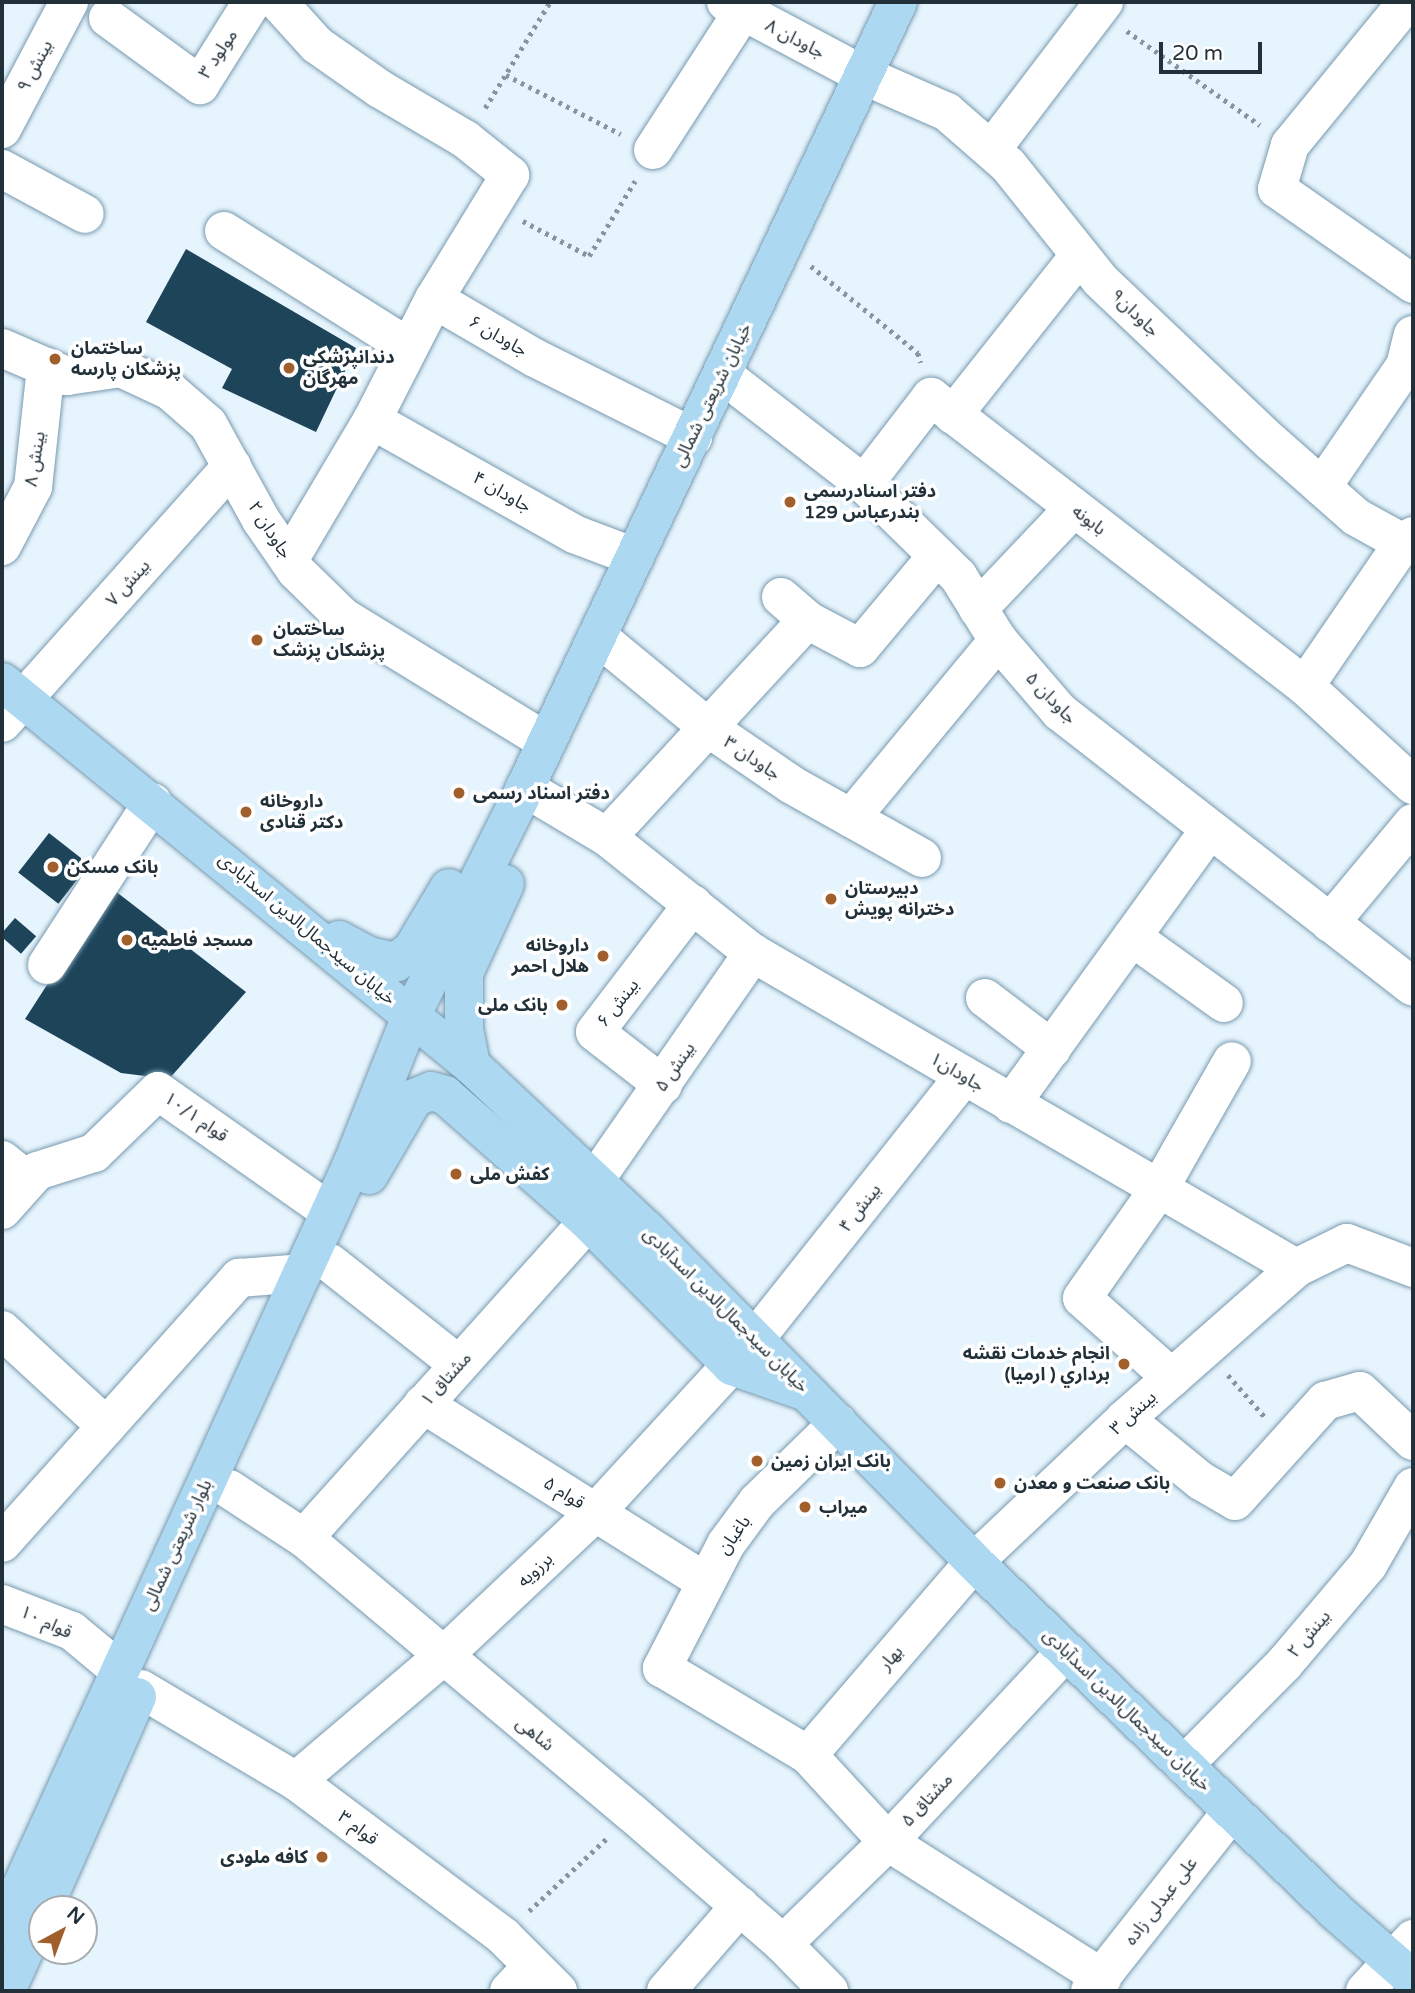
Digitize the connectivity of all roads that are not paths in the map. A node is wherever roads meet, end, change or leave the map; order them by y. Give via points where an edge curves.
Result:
1 (69, 2) edge
2 (252, 2) edge
3 (278, 2) edge
4 (898, 2) edge
5 (1409, 5) edge
6 (735, 6) edge
7 (1101, 7) edge
8 (108, 18) dead end
9 (865, 76) junction
10 (2, 129) edge
11 (992, 149) junction
12 (653, 150) road end
13 (2, 169) edge
14 (85, 214) dead end
15 (224, 231) dead end
16 (1080, 255) junction
17 (1413, 284) edge
18 (434, 299) junction
19 (408, 347) junction
20 (2, 348) edge
21 (1411, 357) edge
22 (46, 367) junction
23 (722, 374) junction
24 (942, 406) junction
25 (372, 420) junction
26 (693, 437) junction
27 (232, 466) junction
28 (864, 484) junction
29 (1322, 487) junction
30 (1073, 508) junction
31 (1408, 539) edge
32 (2, 546) edge
33 (937, 556) junction
34 (635, 557) junction
35 (289, 560) junction
36 (978, 609) junction
37 (597, 636) junction
38 (998, 640) junction
39 (1305, 686) junction
40 (9, 701) edge
41 (710, 729) junction
42 (547, 741) junction
43 (1413, 785) edge
44 (525, 788) junction
45 (153, 802) junction
46 (851, 818) junction
47 (1413, 823) edge
48 (1209, 831) junction
49 (607, 836) junction
50 (922, 858) dead end
51 (693, 904) junction
52 (295, 918) junction
53 (1330, 923) junction
54 (1132, 937) junction
55 (753, 953) junction
56 (47, 965) dead end
57 (1413, 987) edge
58 (985, 998) dead end
59 (1224, 1003) dead end
60 (411, 1016) junction
61 (1052, 1049) junction
62 (1232, 1061) dead end
63 (471, 1065) junction
64 (964, 1076) junction
65 (663, 1085) junction
66 (1012, 1104) junction
67 (362, 1166) junction
68 (15, 1170) edge
69 (595, 1180) junction
70 (1159, 1189) junction
71 (2, 1210) edge
72 (330, 1212) junction
73 (588, 1222) junction
74 (316, 1268) junction
75 (1296, 1268) junction
76 (1413, 1268) edge
77 (2, 1330) edge
78 (744, 1353) junction
79 (459, 1365) junction
80 (1172, 1378) junction
81 (423, 1404) junction
82 (1125, 1419) junction
83 (838, 1423) junction
84 (106, 1426) junction
85 (1413, 1441) edge
86 (229, 1489) junction
87 (1413, 1489) edge
88 (595, 1513) junction
89 (304, 1538) junction
90 (2, 1543) edge
91 (974, 1562) junction
92 (705, 1581) junction
93 (2, 1604) edge
94 (1066, 1650) junction
95 (441, 1658) junction
96 (130, 1680) junction
97 (808, 1755) junction
98 (1184, 1765) junction
99 (296, 1781) junction
100 (1232, 1811) junction
101 (888, 1842) junction
102 (740, 1906) junction
103 (20, 1909) edge
104 (783, 1944) junction
105 (1407, 1960) edge
106 (533, 1983) edge
107 (1096, 1984) edge
108 (6, 1991) edge
109 (666, 1991) edge
110 (829, 1991) edge
111 (1365, 1991) edge

1 - 10 street, بینش ۹
2 - 8 street, مولود ۳ via 200,85
3 - 18 street via 317,44 380,89 465,138 501,190
4 - 9 main road, خیابان شریعتی شمالی
5 - 17 street via 1290,145 1277,189
6 - 9 street, جاودان ۸
6 - 12 street
7 - 11 street
9 - 11 street, جاودان۹ via 947,112
9 - 23 main road, خیابان شریعتی شمالی
11 - 16 street, جاودان۹
13 - 14 street
15 - 19 street
16 - 24 street
16 - 29 street, جاودان۹ via 1100,280
18 - 19 street
18 - 26 street, جاودان ۶ via 535,358
19 - 25 street
20 - 22 street, جاودان ۲
21 - 29 street
22 - 27 street, جاودان ۲ via 67,376 121,368 170,391 208,425
22 - 32 street, بینش ۸ via 33,487
23 - 26 main road, خیابان شریعتی شمالی
23 - 28 street, جاودان ۵
24 - 28 street
24 - 30 street, بابونه
25 - 34 street, جاودان ۴ via 574,534
25 - 35 street
26 - 34 main road, خیابان شریعتی شمالی
27 - 35 street, جاودان ۲
27 - 40 street, بینش ۷
28 - 33 street, جاودان ۵
29 - 31 street, جاودان۹ via 1356,517
30 - 36 street
30 - 39 street, بابونه
31 - 39 street
33 - 36 street, جاودان ۵ via 958,576
33 - 41 street via 860,648 794,609
34 - 37 main road, خیابان شریعتی شمالی
35 - 42 street, جاودان ۲ via 343,618
36 - 38 street, جاودان ۵
37 - 41 street, جاودان ۳
37 - 42 main road, خیابان شریعتی شمالی
38 - 46 street
38 - 48 street, جاودان ۵ via 1060,712
39 - 43 street, بابونه
40 - 45 main road, خیابان سیدجمال‌الدین اسدآبادی
41 - 46 street, جاودان ۳ via 792,785
41 - 49 street
42 - 44 main road, خیابان شریعتی شمالی
44 - 49 street, جاودان۱
44 - 52 main road via 480,829 412,950 396,962 369,956
44 - 60 main road, خیابان شریعتی شمالی
44 - 63 main road via 520,851 464,974 464,1029
45 - 52 main road, خیابان سیدجمال‌الدین اسدآبادی
45 - 56 street
46 - 50 street, جاودان ۳
47 - 53 street
48 - 53 street, جاودان ۵
48 - 54 street
49 - 51 street, جاودان۱
51 - 55 street, جاودان۱
51 - 65 street, بینش ۶ via 595,1032
52 - 60 main road, خیابان سیدجمال‌الدین اسدآبادی
53 - 57 street, جاودان ۵
54 - 59 street
54 - 61 street
55 - 64 street, جاودان۱
55 - 65 street, بینش ۵
58 - 61 street
60 - 63 main road, خیابان سیدجمال‌الدین اسدآبادی
60 - 67 main road, خیابان شریعتی شمالی
61 - 66 street
62 - 70 street
63 - 69 main road, خیابان سیدجمال‌الدین اسدآبادی
64 - 66 street, جاودان۱
64 - 78 street, بینش ۴
65 - 69 street, بینش ۵
66 - 70 street, جاودان۱
67 - 72 main road, بلوار شریعتی شمالی
67 - 73 main road via 409,1104 431,1091 444,1095 485,1127
67 - 74 main road, بلوار شریعتی شمالی
68 - 71 street, قوام ۱۰/۱
68 - 72 street, قوام ۱۰/۱ via 37,1171 94,1153 158,1091
69 - 78 main road, خیابان سیدجمال‌الدین اسدآبادی
70 - 75 street, جاودان۱
70 - 80 street via 1082,1298
72 - 74 main road, بلوار شریعتی شمالی
73 - 78 main road
73 - 79 street, مشتاق ۱
74 - 79 street
74 - 84 street via 239,1278
74 - 86 main road, بلوار شریعتی شمالی
74 - 96 main road, بلوار شریعتی شمالی
75 - 76 street via 1347,1243
75 - 80 street, بینش ۳
77 - 84 street
78 - 83 main road, خیابان سیدجمال‌الدین اسدآبادی via 809,1394
78 - 88 street, برزویه
79 - 81 street, مشتاق ۱
80 - 82 street, بینش ۳
81 - 88 street, قوام ۵
81 - 89 street, مشتاق ۱
82 - 85 street via 1201,1481 1235,1501 1325,1401 1360,1391
82 - 91 street, بینش ۳
83 - 91 main road, خیابان سیدجمال‌الدین اسدآبادی
83 - 92 street, باغبان via 757,1502
84 - 90 street
86 - 89 street, شاهی
86 - 96 main road, بلوار شریعتی شمالی
87 - 98 street, بینش ۲ via 1368,1564 1284,1664
88 - 92 street, قوام ۵
88 - 95 street, برزویه
89 - 95 street, شاهی
91 - 94 main road, خیابان سیدجمال‌الدین اسدآبادی
91 - 97 street, بهار
92 - 97 street, باغبان via 662,1668
93 - 96 street, قوام ۱۰ via 72,1631
94 - 98 main road, خیابان سیدجمال‌الدین اسدآبادی
94 - 101 street, مشتاق ۵
95 - 99 street, برزویه
95 - 102 street, شاهی
96 - 99 street, قوام ۳
96 - 103 main road, بلوار شریعتی شمالی
97 - 101 street
98 - 100 main road, خیابان سیدجمال‌الدین اسدآبادی
99 - 106 street, قوام ۳ via 503,1936
100 - 105 main road, خیابان سیدجمال‌الدین اسدآبادی
100 - 107 street, علی عبدلی زاده
101 - 104 street, مشتاق ۵
101 - 107 street
102 - 104 street, شاهی
102 - 109 street
103 - 108 main road, بلوار شریعتی شمالی
104 - 110 street, شاهی
105 - 111 street

